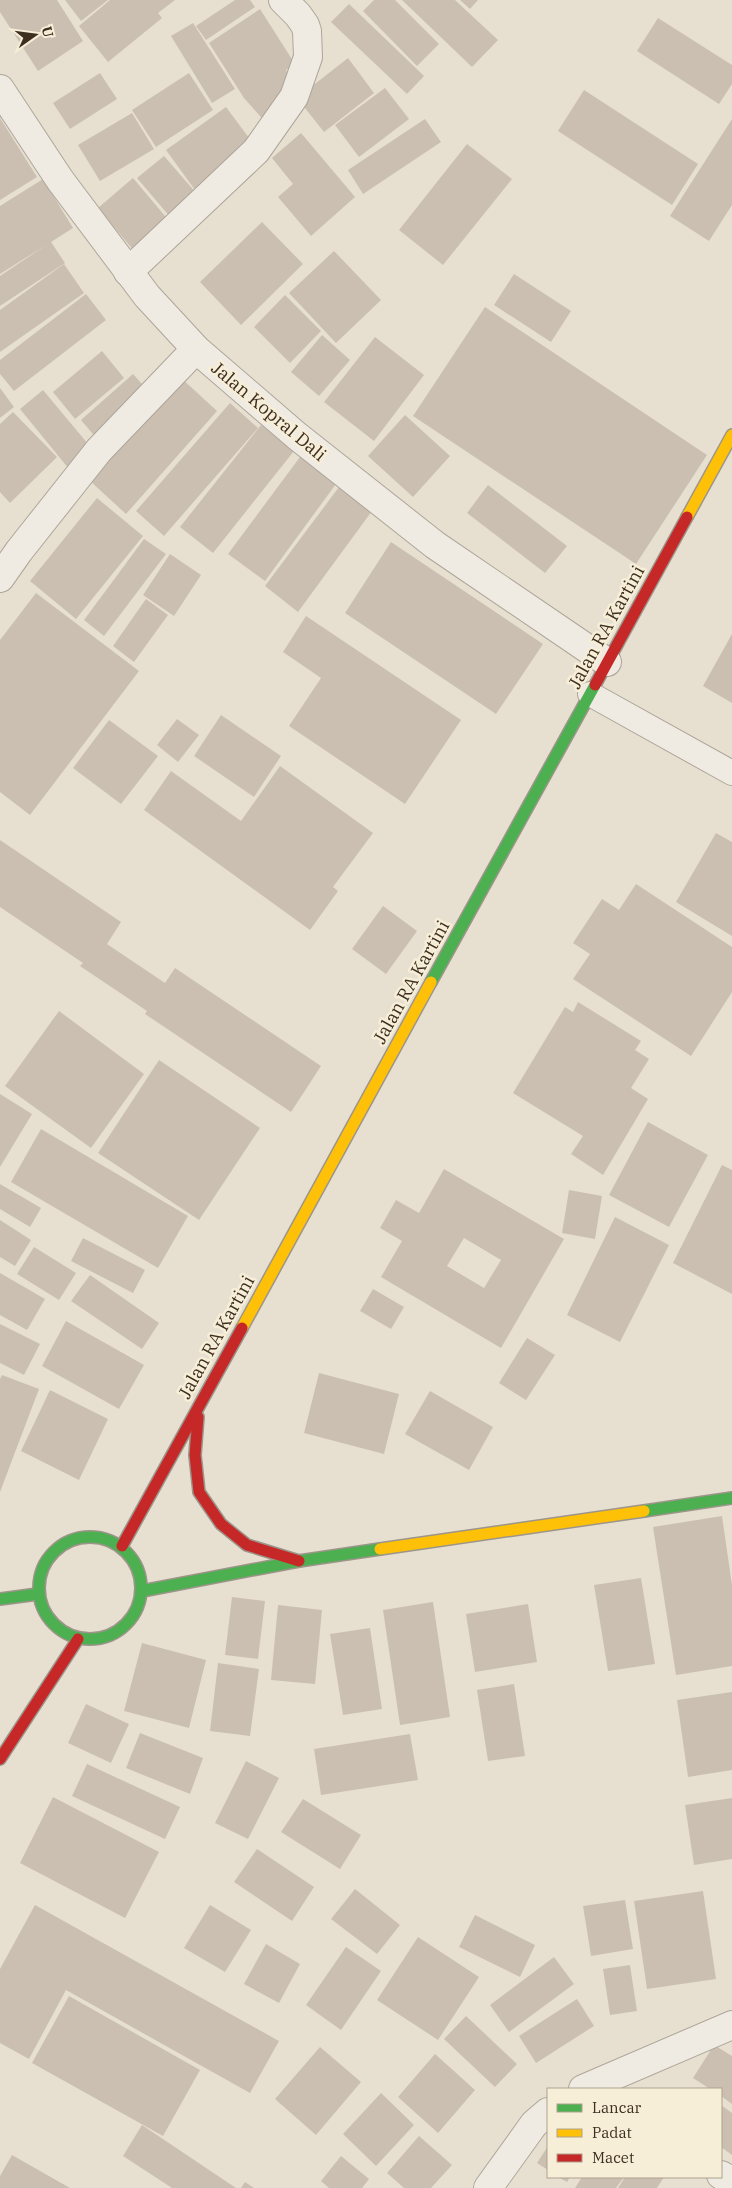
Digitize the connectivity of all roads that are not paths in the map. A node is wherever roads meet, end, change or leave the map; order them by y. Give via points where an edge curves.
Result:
1 (283, 0) edge
2 (0, 89) edge
3 (128, 272) junction
4 (196, 349) junction
5 (732, 436) edge
6 (0, 578) edge
7 (607, 662) junction
8 (590, 694) junction
9 (732, 773) edge
10 (199, 1405) junction
11 (732, 1498) edge
12 (122, 1546) junction
13 (299, 1561) junction
14 (142, 1591) junction
15 (38, 1594) junction
16 (0, 1599) edge
17 (78, 1639) junction
18 (0, 1759) edge
19 (732, 2025) edge
20 (585, 2088) edge
21 (547, 2113) edge
22 (488, 2188) edge

1 - 3 street via 298,15 307,31 308,57 294,97 256,152
2 - 3 street, Jalan Kopral Dali via 60,180
3 - 4 street, Jalan Kopral Dali
4 - 6 street via 100,450
4 - 7 street, Jalan Kopral Dali via 297,436 436,545
5 - 7 main road, Jalan RA Kartini
7 - 8 main road, Jalan RA Kartini
8 - 9 lane
8 - 10 main road, Jalan RA Kartini
10 - 12 main road, Jalan RA Kartini
10 - 13 main road via 195,1455 199,1492 221,1524 247,1545
11 - 13 main road
12 - 14 main road via 133,1558 140,1574
12 - 15 main road via 102,1537 81,1537 61,1545 47,1560
13 - 14 main road
14 - 17 main road via 136,1613 121,1630 101,1640
15 - 16 main road
15 - 17 main road via 47,1617 61,1631
17 - 18 main road
19 - 20 street
21 - 22 street via 534,2124

